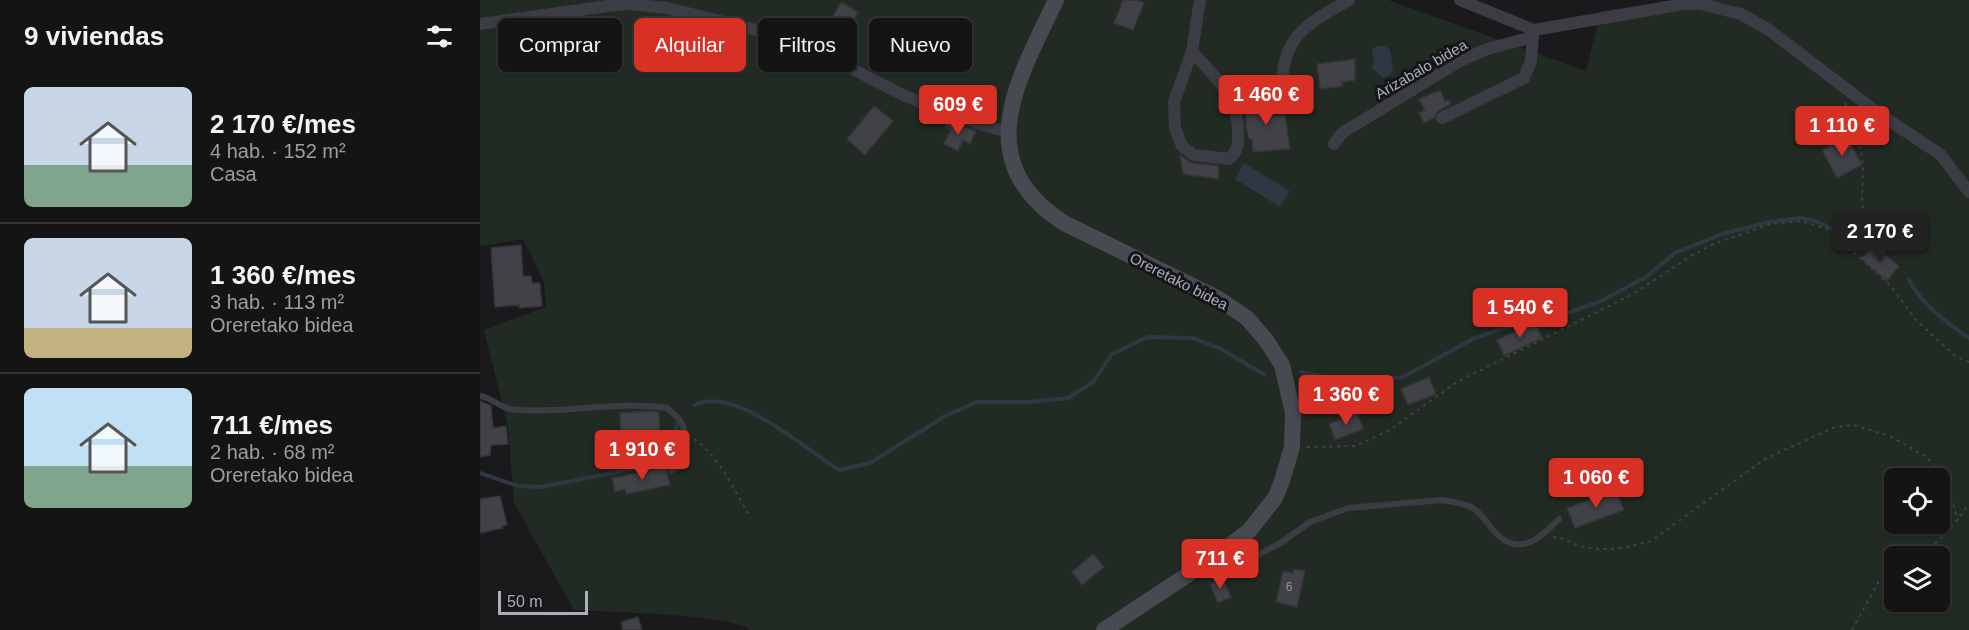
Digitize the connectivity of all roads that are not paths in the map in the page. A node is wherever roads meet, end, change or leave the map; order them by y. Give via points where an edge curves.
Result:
1 (1056, 0) edge
2 (1200, 0) edge
3 (1349, 0) edge
4 (1460, 0) edge
5 (1700, 2) edge
6 (1473, 3) edge
7 (480, 24) edge
8 (1534, 33) junction
9 (1192, 51) junction
10 (1294, 98) dead end
11 (1442, 118) dead end
12 (1008, 132) junction
13 (1334, 144) dead end
14 (1969, 192) edge
15 (480, 396) edge
16 (671, 471) dead end
17 (1559, 519) dead end
18 (1216, 556) junction
19 (1104, 630) edge

1 - 12 main road, Oreretako bidea via 1012,99
2 - 9 street
3 - 10 street via 1300,31 1293,41 1286,56 1282,84
4 - 6 street
5 - 8 street, Arizabalo bidea via 1666,5
5 - 14 street, Arizabalo bidea via 1742,14 1769,30 1878,114 1941,155
6 - 8 street
7 - 12 street via 630,4 668,8 804,44 905,96
8 - 11 street via 1531,61 1524,78
8 - 13 street, Arizabalo bidea via 1460,61 1342,133
9 - 9 street via 1174,102 1177,138 1194,154 1229,159 1238,144 1239,124 1233,100
12 - 18 main road, Oreretako bidea via 1018,174 1047,212 1219,299 1247,318 1282,365 1293,413 1292,447 1275,498 1249,531
15 - 16 lane via 491,398 504,409 518,411 667,408 683,423 687,434 681,465
17 - 18 lane via 1529,544 1513,544 1499,537 1472,508 1443,500 1348,508 1310,522 1247,561 1230,566
18 - 19 main road, Oreretako bidea

